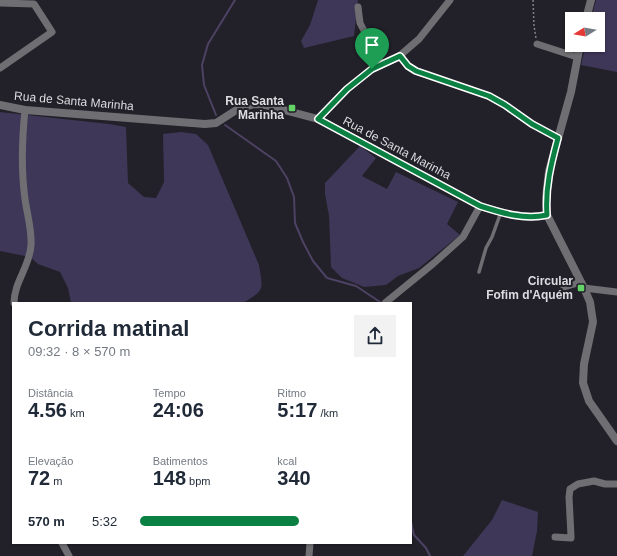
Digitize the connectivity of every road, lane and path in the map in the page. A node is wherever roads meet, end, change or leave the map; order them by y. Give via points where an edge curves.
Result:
1 (450, 0) edge
2 (533, 0) edge
3 (591, 0) edge
4 (0, 3) edge
5 (358, 7) dead end
6 (588, 12) edge
7 (537, 44) joint
8 (578, 52) edge
9 (400, 56) junction
10 (577, 57) junction
11 (382, 65) junction
12 (0, 68) edge
13 (0, 105) edge
14 (25, 110) junction
15 (318, 119) junction
16 (558, 138) junction
17 (480, 206) junction
18 (501, 212) junction
19 (547, 215) junction
20 (478, 272) dead end
21 (583, 285) junction
22 (564, 287) dead end
23 (617, 292) edge
24 (14, 302) edge
25 (386, 302) edge
26 (617, 441) edge
27 (617, 484) edge
28 (555, 537) dead end
29 (63, 544) edge
30 (310, 544) edge
31 (70, 556) edge
32 (309, 556) edge

1 - 9 street via 420,39
2 - 7 path
3 - 6 street
4 - 12 street via 34,4 52,32
5 - 11 street via 360,23
7 - 10 street
8 - 10 street
9 - 11 street
9 - 16 street via 416,71 497,100
10 - 16 street via 571,92
11 - 15 street via 372,69 347,89
13 - 14 street, Rua de Santa Marinha
14 - 15 street, Rua de Santa Marinha via 205,124 216,123 238,109 254,104
14 - 24 street via 23,164 31,243 30,255 14,293
15 - 17 street, Rua de Santa Marinha
16 - 19 street via 549,171
17 - 18 street, Rua de Santa Marinha
17 - 25 street via 463,237
18 - 19 street, Rua de Santa Marinha via 528,217
18 - 20 lane
19 - 21 street
21 - 22 street
21 - 23 street
21 - 26 street via 590,302 593,322 584,364 583,383 589,401
27 - 28 street via 594,481 578,484 570,489 571,536
29 - 31 street
30 - 32 street

